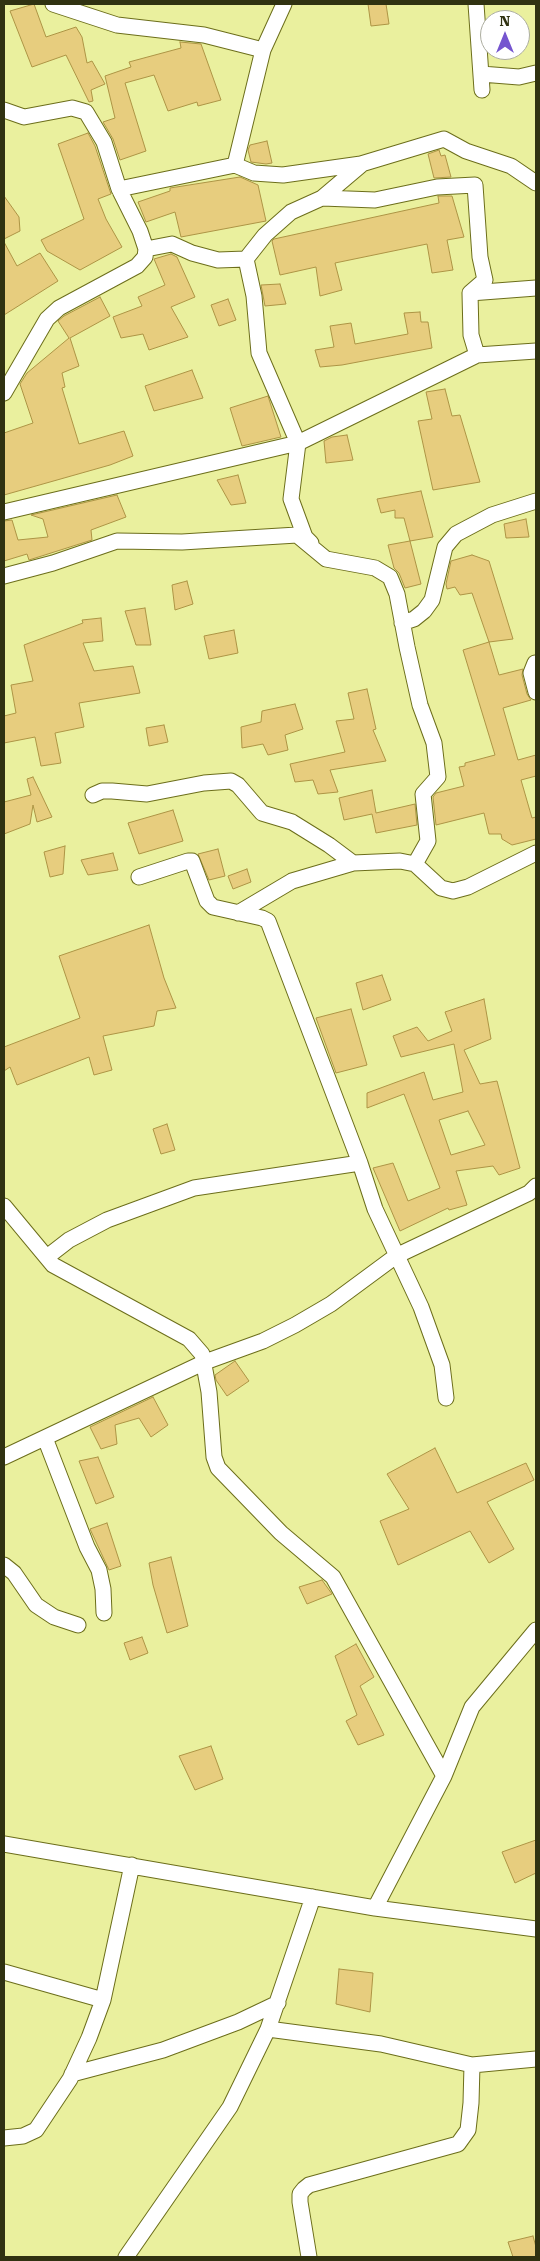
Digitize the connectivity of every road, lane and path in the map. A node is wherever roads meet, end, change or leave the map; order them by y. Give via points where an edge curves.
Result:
1 (53, 4) edge
2 (284, 4) edge
3 (476, 4) edge
4 (263, 50) junction
5 (536, 73) edge
6 (481, 74) junction
7 (482, 90) dead end
8 (4, 110) edge
9 (361, 164) junction
10 (235, 165) junction
11 (536, 182) edge
12 (119, 189) junction
13 (322, 198) junction
14 (146, 249) junction
15 (246, 259) junction
16 (536, 288) edge
17 (470, 293) junction
18 (536, 351) edge
19 (477, 355) junction
20 (4, 393) edge
21 (298, 443) junction
22 (536, 501) edge
23 (4, 512) edge
24 (326, 558) junction
25 (4, 576) edge
26 (402, 623) junction
27 (535, 663) dead end
28 (536, 692) edge
29 (93, 796) dead end
30 (536, 853) edge
31 (353, 863) junction
32 (415, 864) junction
33 (139, 878) dead end
34 (238, 913) junction
35 (360, 1163) junction
36 (534, 1195) edge
37 (4, 1206) edge
38 (396, 1256) junction
39 (47, 1257) junction
40 (205, 1362) junction
41 (446, 1398) dead end
42 (45, 1438) junction
43 (4, 1457) edge
44 (4, 1565) edge
45 (104, 1613) dead end
46 (78, 1625) dead end
47 (536, 1630) edge
48 (444, 1776) junction
49 (4, 1844) edge
50 (132, 1865) junction
51 (313, 1898) junction
52 (375, 1908) junction
53 (536, 1929) edge
54 (4, 1972) edge
55 (103, 2000) junction
56 (278, 2003) junction
57 (268, 2029) junction
58 (536, 2060) edge
59 (472, 2065) junction
60 (72, 2074) junction
61 (4, 2138) edge
62 (126, 2257) edge
63 (309, 2257) edge

1 - 4 street via 117,24 204,35
2 - 4 street
3 - 6 street
4 - 10 street
5 - 6 street via 519,77
6 - 7 street
8 - 12 street via 24,117 72,108 86,112 104,142
9 - 10 street via 283,176 254,174
9 - 11 street via 444,140 511,166
9 - 13 street
10 - 12 street
12 - 14 street
13 - 15 street via 291,212 265,235
13 - 17 street via 374,200 437,187 475,185 480,257 485,280
14 - 15 street via 172,244 218,260
14 - 20 street via 145,258 137,266 58,308 47,319
15 - 21 street via 254,296 259,352
16 - 17 street
17 - 19 street via 471,335
18 - 19 street
19 - 21 street
21 - 23 street
21 - 24 street via 291,499 305,537
22 - 26 street via 492,515 456,534 445,548 432,600 414,619
24 - 25 street via 297,535 182,542 117,541
24 - 26 street via 375,568 390,577 398,594
26 - 32 street via 420,705 434,743 438,777 423,794 428,841
27 - 28 street via 531,673
29 - 31 street via 112,791 146,794 231,781 262,813 292,822
30 - 32 street via 453,891 441,888
31 - 32 street via 400,861
31 - 34 street via 292,881
33 - 34 street via 192,861 213,907
34 - 35 street via 268,921
35 - 38 street via 374,1209
35 - 39 street via 194,1188 107,1220 69,1240
36 - 38 street
37 - 39 street
38 - 40 street via 296,1326
38 - 41 street via 422,1307 442,1365
39 - 40 street via 53,1265 189,1339
40 - 42 street
40 - 48 street via 214,1457 218,1468 281,1533 333,1577
42 - 43 street
42 - 45 street via 99,1570
44 - 46 street via 14,1573 36,1605 54,1618
47 - 48 street via 472,1707
48 - 52 street
49 - 50 street
50 - 51 street
50 - 55 street
51 - 52 street
51 - 56 street
52 - 53 street
54 - 55 street
55 - 60 street
56 - 57 street
56 - 60 street via 163,2050
57 - 59 street via 381,2044
57 - 62 street via 230,2107
58 - 59 street
59 - 63 street via 468,2130 458,2144 304,2189 300,2202
60 - 61 street via 36,2130 23,2136

